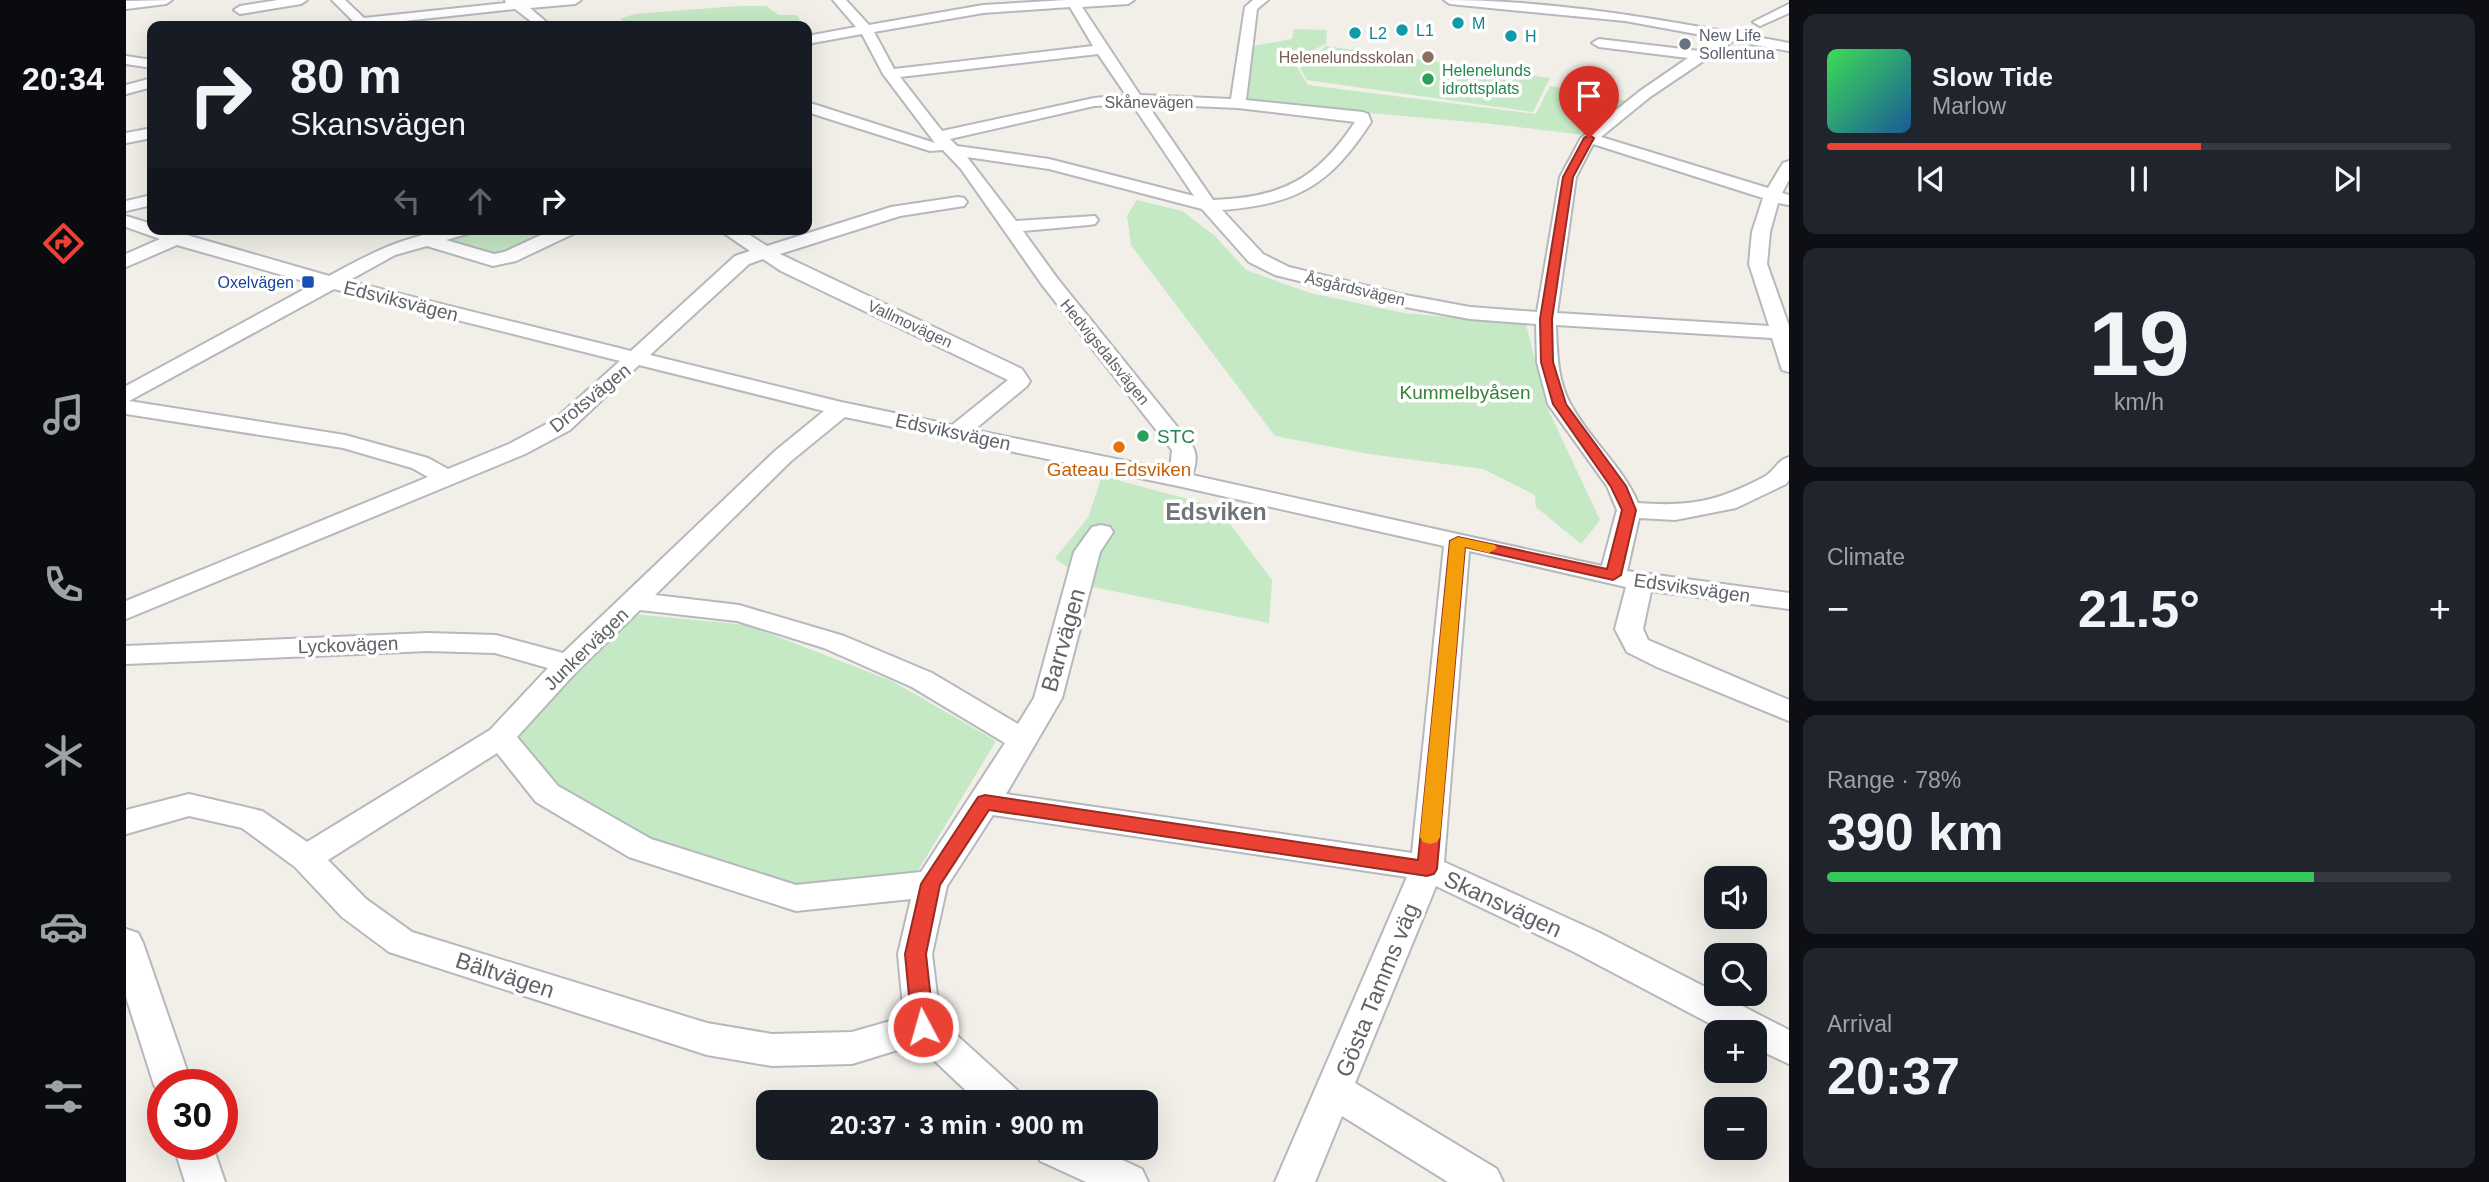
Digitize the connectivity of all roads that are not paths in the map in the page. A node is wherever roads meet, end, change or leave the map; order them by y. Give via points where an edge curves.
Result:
1 (166, 0) edge
2 (302, 0) edge
3 (338, 0) edge
4 (575, 0) edge
5 (839, 0) edge
6 (944, 0) edge
7 (1022, 0) edge
8 (1128, 0) edge
9 (1262, 0) edge
10 (1450, 0) edge
11 (1605, 0) edge
12 (512, 2) edge
13 (1075, 2) edge
14 (1579, 3) dead end
15 (126, 5) edge
16 (240, 5) edge
17 (1002, 8) junction
18 (1789, 8) edge
19 (958, 13) junction
20 (360, 21) edge
21 (383, 21) edge
22 (538, 21) edge
23 (1760, 22) dead end
24 (866, 30) junction
25 (1732, 35) junction
26 (812, 39) edge
27 (1599, 43) dead end
28 (1789, 47) edge
29 (1102, 49) junction
30 (1702, 56) junction
31 (126, 60) edge
32 (147, 63) edge
33 (890, 74) junction
34 (147, 84) edge
35 (126, 90) edge
36 (1137, 99) junction
37 (1238, 104) junction
38 (812, 109) edge
39 (1363, 117) joint
40 (887, 132) junction
41 (147, 134) edge
42 (126, 138) edge
43 (1589, 138) junction
44 (939, 141) junction
45 (1789, 166) edge
46 (1780, 198) edge
47 (147, 201) edge
48 (958, 202) dead end
49 (1208, 205) junction
50 (126, 206) edge
51 (1089, 220) dead end
52 (126, 221) edge
53 (1013, 228) junction
54 (147, 229) edge
55 (165, 235) edge
56 (444, 235) edge
57 (556, 235) edge
58 (736, 235) edge
59 (176, 239) junction
60 (427, 240) junction
61 (761, 252) junction
62 (126, 261) edge
63 (332, 283) junction
64 (1546, 319) junction
65 (1785, 332) edge
66 (636, 360) junction
67 (1789, 366) edge
68 (126, 395) edge
69 (126, 407) edge
70 (841, 409) junction
71 (956, 433) junction
72 (1789, 464) edge
73 (447, 478) junction
74 (1178, 479) junction
75 (1629, 510) junction
76 (1101, 531) dead end
77 (1458, 541) junction
78 (1613, 575) junction
79 (1640, 582) junction
80 (635, 601) junction
81 (1789, 601) edge
82 (126, 611) edge
83 (126, 655) edge
84 (568, 664) junction
85 (1789, 711) edge
86 (500, 737) junction
87 (1021, 739) junction
88 (985, 802) junction
89 (126, 822) edge
90 (306, 858) junction
91 (1427, 869) junction
92 (931, 884) junction
93 (126, 943) edge
94 (923, 1027) junction
95 (1789, 1048) edge
96 (168, 1069) edge
97 (991, 1090) edge
98 (1335, 1091) junction
99 (197, 1160) edge
100 (1080, 1160) edge
101 (205, 1182) edge
102 (1128, 1182) edge
103 (1295, 1182) edge
104 (1483, 1182) edge

1 - 15 street
2 - 16 street
3 - 20 street
4 - 12 street
5 - 24 street, Hedvigsdalsvägen
6 - 19 street
7 - 17 street
8 - 13 street
9 - 37 street via 1251,7
10 - 25 street via 1575,11
11 - 14 street
12 - 21 street
12 - 22 street
13 - 17 street
13 - 29 street, Åsgårdsvägen
17 - 19 street
18 - 23 street
19 - 24 street
24 - 26 street
24 - 33 street, Hedvigsdalsvägen
25 - 28 street
25 - 30 street
27 - 30 street
29 - 33 street
29 - 36 street, Åsgårdsvägen
30 - 43 street
31 - 32 street
33 - 44 street, Hedvigsdalsvägen
34 - 35 street
36 - 37 street, Skånevägen
36 - 44 street, Skånevägen via 1094,102
36 - 49 street, Åsgårdsvägen
37 - 39 street, Skånevägen
38 - 40 street
39 - 49 street via 1330,166 1311,180 1265,198
40 - 44 street
40 - 44 street, Skånevägen
41 - 42 street
43 - 46 street
43 - 64 street via 1568,177
44 - 49 street
44 - 53 street, Hedvigsdalsvägen via 967,166
45 - 46 street
46 - 65 street via 1761,232 1758,264
47 - 50 street
48 - 61 street, Drotsvägen via 897,211
49 - 64 street, Åsgårdsvägen via 1256,258 1282,271 1470,313
51 - 53 street
52 - 54 street, Edsviksvägen
53 - 74 street, Hedvigsdalsvägen via 1183,449 1184,466
55 - 59 street, Edsviksvägen
56 - 60 street
57 - 60 street via 494,260
58 - 61 street, Vallmovägen
59 - 62 street
59 - 63 street, Edsviksvägen
60 - 63 street via 389,251
61 - 66 street, Drotsvägen via 743,260
61 - 71 street, Vallmovägen via 1015,373 1019,381
63 - 66 street, Edsviksvägen
63 - 68 street
64 - 65 street, Åsgårdsvägen
64 - 75 street via 1547,362 1559,404 1619,486
65 - 67 street
66 - 70 street, Edsviksvägen
66 - 73 street, Drotsvägen via 562,425
69 - 73 street via 345,442 420,463
70 - 71 street, Edsviksvägen
70 - 80 street, Junkervägen via 783,456
71 - 74 street, Edsviksvägen
72 - 75 street via 1778,479 1736,501 1675,513
73 - 82 street, Drotsvägen
74 - 77 street, Edsviksvägen
75 - 78 street
76 - 87 street, Barrvägen via 1087,552 1048,698
77 - 78 street, Edsviksvägen
77 - 91 street, Gösta Tamms väg
78 - 79 street, Edsviksvägen
79 - 81 street, Edsviksvägen
79 - 85 street via 1629,629 1637,646
80 - 84 street, Junkervägen
80 - 87 street via 739,613 834,642 922,680
83 - 84 street, Lyckovägen via 428,642 496,644
84 - 86 street, Junkervägen
86 - 90 street, Junkervägen
86 - 92 street via 547,794 640,848 796,898
87 - 88 street, Barrvägen
88 - 91 street, Skansvägen
88 - 92 street, Barrvägen
89 - 90 street, Bältvägen via 189,805 251,819
90 - 94 street, Bältvägen via 354,908 401,942 707,1039 772,1050 852,1048
91 - 95 street, Skansvägen via 1586,942
91 - 98 street, Gösta Tamms väg
92 - 94 street, Barrvägen via 915,954
93 - 96 street
94 - 97 street
98 - 103 street, Gösta Tamms väg
98 - 104 street
99 - 101 street
100 - 102 street

